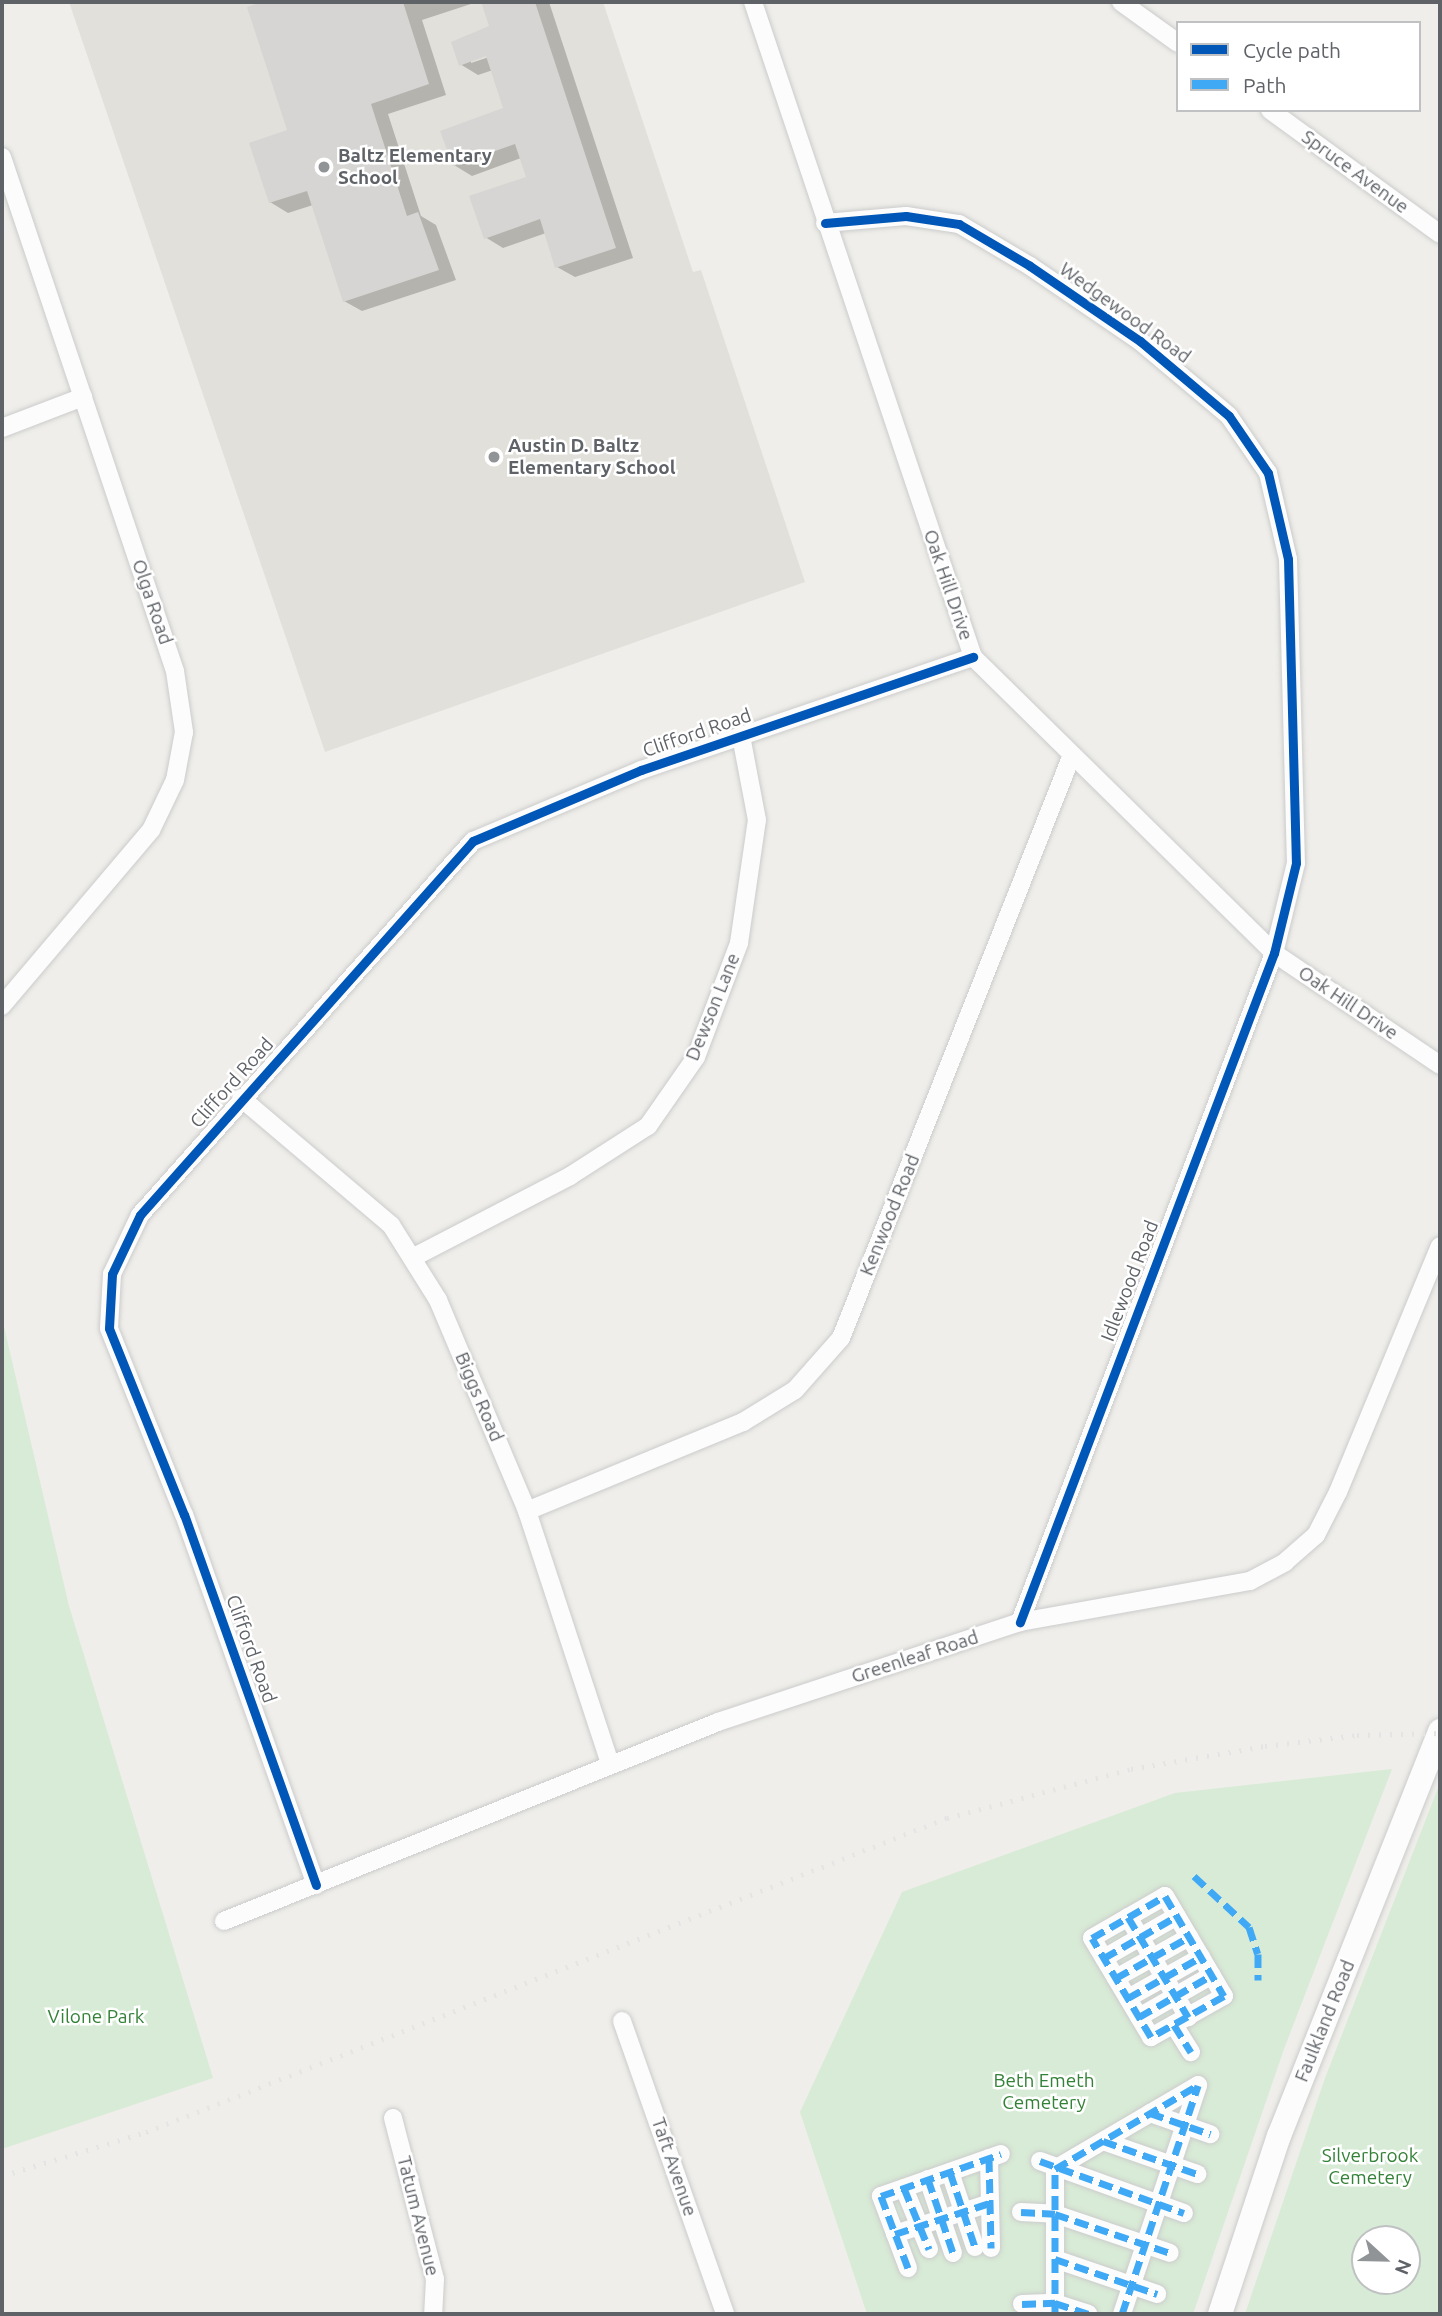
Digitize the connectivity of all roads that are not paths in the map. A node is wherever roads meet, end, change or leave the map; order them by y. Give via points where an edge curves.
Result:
1 (753, 2) edge
2 (1121, 2) edge
3 (1176, 42) edge
4 (1273, 112) edge
5 (2, 157) edge
6 (825, 223) junction
7 (1440, 234) edge
8 (83, 397) junction
9 (2, 428) edge
10 (973, 657) junction
11 (741, 736) junction
12 (1072, 755) junction
13 (1274, 953) junction
14 (2, 1006) edge
15 (1440, 1065) edge
16 (241, 1098) junction
17 (1440, 1246) edge
18 (414, 1257) junction
19 (527, 1511) junction
20 (1020, 1622) junction
21 (1440, 1731) edge
22 (610, 1764) junction
23 (316, 1885) junction
24 (1177, 1916) junction
25 (1128, 1917) junction
26 (224, 1921) dead end
27 (1140, 1937) junction
28 (1189, 1937) junction
29 (1201, 1957) junction
30 (1104, 1958) junction
31 (1152, 1958) junction
32 (1212, 1975) junction
33 (1116, 1978) junction
34 (1164, 1978) junction
35 (1176, 1996) junction
36 (1128, 1998) junction
37 (1139, 2017) junction
38 (622, 2021) dead end
39 (1181, 2021) junction
40 (1191, 2052) dead end
41 (1150, 2113) junction
42 (393, 2118) dead end
43 (1185, 2125) junction
44 (1210, 2134) dead end
45 (1103, 2141) junction
46 (1047, 2165) junction
47 (1171, 2165) junction
48 (950, 2172) junction
49 (1197, 2174) dead end
50 (928, 2179) junction
51 (904, 2188) junction
52 (990, 2203) junction
53 (1158, 2204) junction
54 (964, 2212) junction
55 (1021, 2212) dead end
56 (1184, 2213) dead end
57 (1055, 2214) junction
58 (941, 2219) junction
59 (920, 2227) junction
60 (895, 2234) junction
61 (1144, 2245) junction
62 (929, 2249) dead end
63 (953, 2253) dead end
64 (1170, 2253) dead end
65 (1055, 2259) junction
66 (908, 2269) dead end
67 (1131, 2284) junction
68 (1157, 2294) dead end
69 (1022, 2304) dead end
70 (1055, 2309) edge
71 (433, 2314) edge
72 (725, 2314) edge
73 (1088, 2314) edge
74 (1122, 2314) edge
75 (1220, 2314) edge

1 - 6 street, Oak Hill Drive
2 - 3 street
4 - 7 street, Spruce Avenue
5 - 8 street, Olga Road
6 - 10 street, Oak Hill Drive
6 - 13 street, Wedgewood Road via 906,216 959,224 1140,341 1229,416 1268,473 1288,559 1296,863
8 - 9 street
8 - 14 street, Olga Road via 175,671 184,732 175,780 151,830
10 - 11 street, Clifford Road
10 - 12 street, Oak Hill Drive
11 - 16 street, Clifford Road via 641,770 473,841
11 - 18 street, Dewson Lane via 757,820 739,943 696,1058 648,1126 570,1176
12 - 13 street, Oak Hill Drive
12 - 19 street, Kenwood Road via 841,1338 795,1390 743,1422
13 - 15 street, Oak Hill Drive
13 - 20 street, Idlewood Road
16 - 18 street, Biggs Road via 391,1225
16 - 23 street, Clifford Road via 140,1214 112,1274 109,1328 184,1515
17 - 20 street, Greenleaf Road via 1316,1535 1285,1562 1250,1581
18 - 19 street, Biggs Road via 438,1300
19 - 22 street, Biggs Road
20 - 22 street, Greenleaf Road via 718,1722
21 - 75 main road, Faulkland Road via 1279,2136
22 - 23 street, Greenleaf Road
23 - 26 street, Greenleaf Road
24 - 25 street via 1165,1896
24 - 27 street
24 - 28 street
25 - 27 street
25 - 30 street via 1092,1938
27 - 30 street
27 - 31 street
28 - 29 street
28 - 31 street
29 - 32 street
29 - 34 street
30 - 33 street
31 - 33 street
31 - 34 street
32 - 35 street
32 - 39 street via 1224,1996
33 - 36 street
34 - 35 street
34 - 36 street
35 - 37 street
35 - 39 street
36 - 37 street
37 - 39 street via 1151,2038
38 - 72 street, Taft Avenue
39 - 40 street
41 - 43 street
41 - 43 street via 1198,2085
41 - 45 street
42 - 71 street, Tatum Avenue via 435,2279
43 - 44 street
43 - 47 street
45 - 46 street
45 - 47 street
46 - 53 street
46 - 57 street
47 - 49 street
47 - 53 street
48 - 50 street
48 - 52 street via 995,2156
48 - 54 street
50 - 51 street
50 - 58 street
51 - 59 street
51 - 60 street via 881,2196
52 - 54 street
52 - 54 street via 983,2247
53 - 56 street
53 - 61 street
54 - 58 street
55 - 57 street
57 - 61 street
57 - 65 street
58 - 59 street
58 - 63 street
59 - 60 street
59 - 62 street
60 - 66 street
61 - 64 street
61 - 67 street
65 - 67 street
65 - 70 street
67 - 68 street
67 - 74 street
69 - 70 street
70 - 73 street

